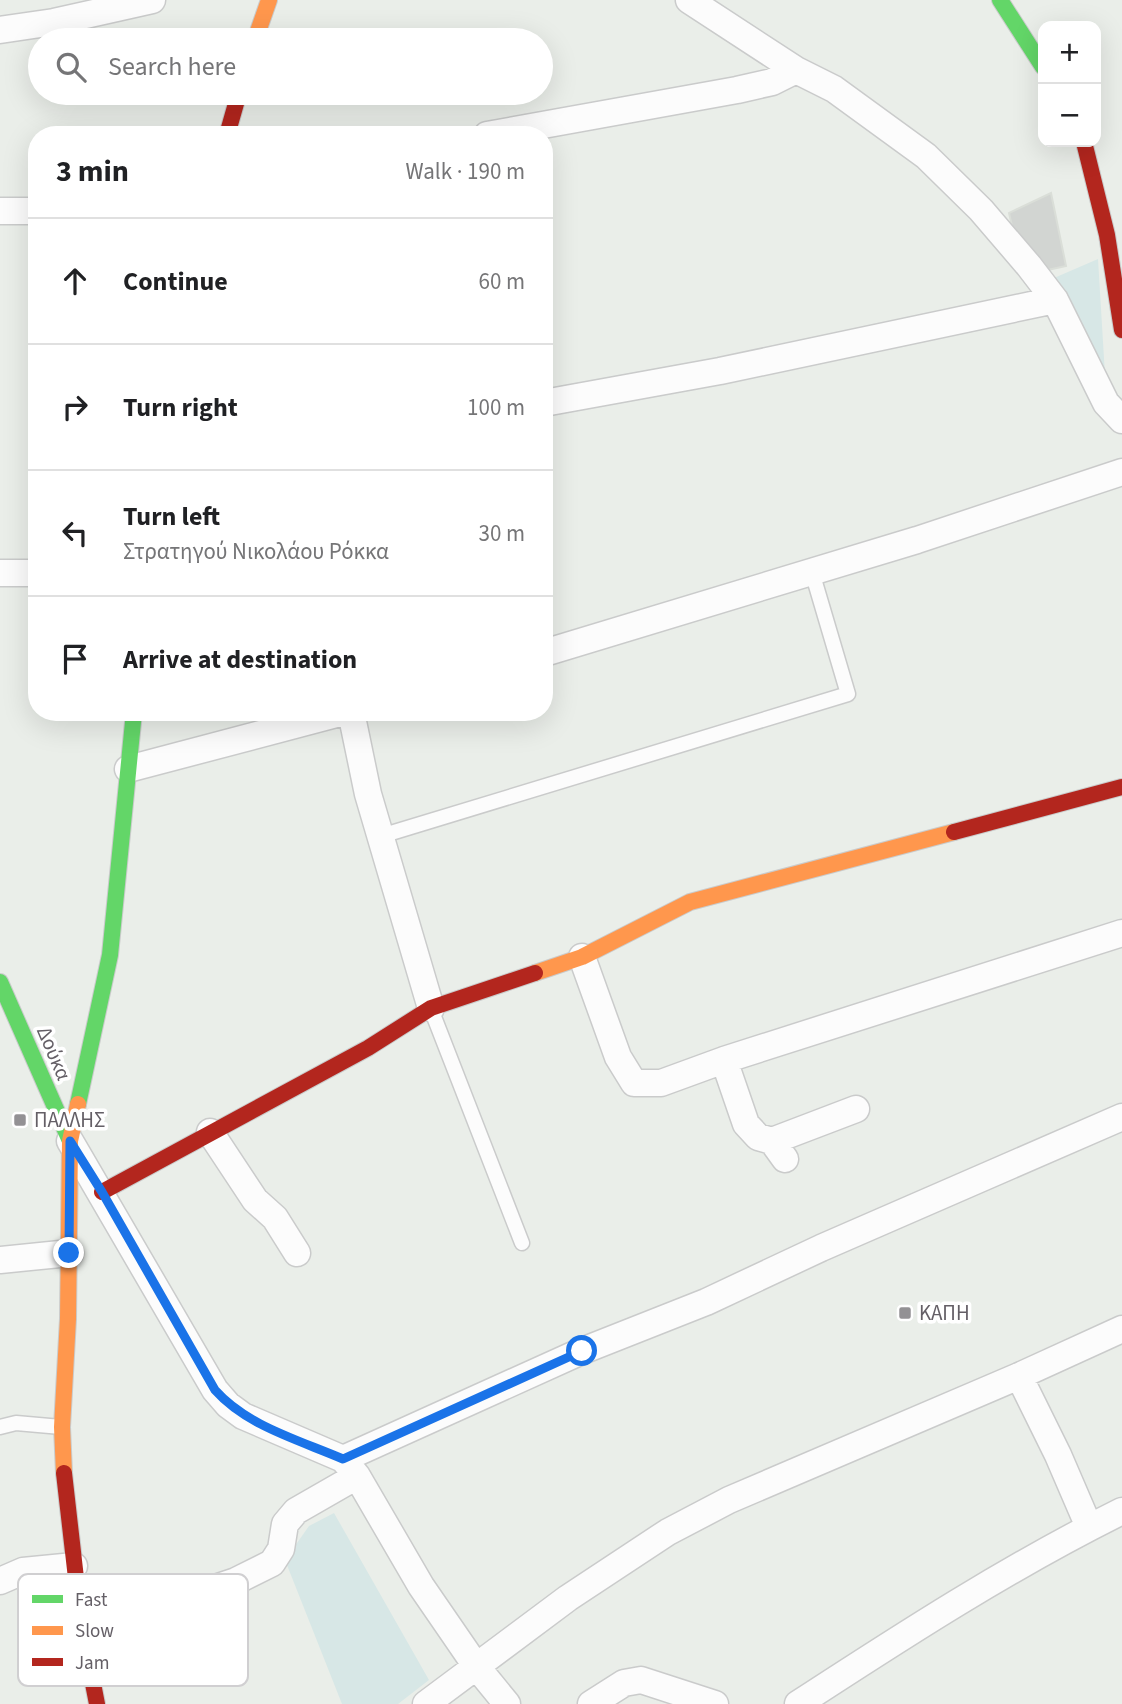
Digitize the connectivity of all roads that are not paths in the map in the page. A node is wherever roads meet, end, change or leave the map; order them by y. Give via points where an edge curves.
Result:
1 (269, 0) edge
2 (689, 0) edge
3 (1000, 0) edge
4 (142, 1) edge
5 (60, 10) edge
6 (259, 28) edge
7 (0, 30) edge
8 (1038, 59) edge
9 (796, 70) junction
10 (236, 105) edge
11 (230, 126) edge
12 (537, 126) edge
13 (1086, 147) edge
14 (0, 211) edge
15 (28, 211) edge
16 (1119, 285) edge
17 (1055, 300) junction
18 (1122, 330) edge
19 (553, 401) edge
20 (1122, 420) edge
21 (1122, 472) edge
22 (812, 572) junction
23 (0, 573) edge
24 (28, 573) edge
25 (553, 650) edge
26 (133, 721) edge
27 (310, 721) edge
28 (353, 721) edge
29 (128, 769) junction
30 (1122, 787) edge
31 (381, 836) junction
32 (1122, 933) edge
33 (582, 957) junction
34 (0, 982) edge
35 (431, 1008) junction
36 (724, 1060) junction
37 (856, 1109) dead end
38 (1122, 1117) edge
39 (210, 1132) junction
40 (70, 1141) junction
41 (102, 1192) junction
42 (522, 1243) dead end
43 (69, 1253) junction
44 (297, 1253) dead end
45 (0, 1260) edge
46 (1122, 1329) edge
47 (1019, 1376) junction
48 (0, 1427) edge
49 (62, 1427) junction
50 (350, 1468) junction
51 (1122, 1511) edge
52 (1089, 1527) junction
53 (74, 1566) junction
54 (75, 1574) edge
55 (248, 1575) edge
56 (0, 1581) edge
57 (476, 1666) junction
58 (93, 1686) edge
59 (97, 1704) edge
60 (426, 1704) edge
61 (508, 1704) edge
62 (591, 1704) edge
63 (715, 1704) edge
64 (798, 1704) edge

1 - 6 street
2 - 9 street
3 - 8 street
4 - 5 street
5 - 7 street
9 - 12 street via 772,82 737,90
9 - 17 street via 834,89 926,156 981,210
10 - 11 street
13 - 16 street
14 - 15 street
16 - 18 street
17 - 19 street
17 - 20 street via 1106,403
21 - 22 street
22 - 25 street
22 - 31 lane via 848,694
23 - 24 street
26 - 29 street
27 - 29 street
28 - 31 street
29 - 40 street via 110,955
30 - 33 street via 690,902
31 - 35 street
32 - 36 street
33 - 35 street
33 - 36 street via 618,1057 634,1083 661,1083
34 - 40 street, Δούκα
35 - 39 street via 368,1048
35 - 42 lane
36 - 37 street via 746,1125 778,1150
38 - 50 street via 706,1302 582,1351
39 - 41 street
39 - 44 street
40 - 41 street
40 - 43 street
41 - 50 street via 215,1390 228,1405
43 - 45 street
43 - 49 street
46 - 47 street
47 - 52 street
47 - 57 street via 729,1500 668,1532
48 - 49 lane via 16,1423
49 - 53 street
50 - 55 street via 296,1511 285,1524 281,1549 272,1563
50 - 57 street
51 - 52 street
52 - 64 street via 942,1610
53 - 54 street
53 - 56 street via 23,1571
57 - 60 street
57 - 61 street
58 - 59 street
62 - 63 street via 624,1683 641,1681

